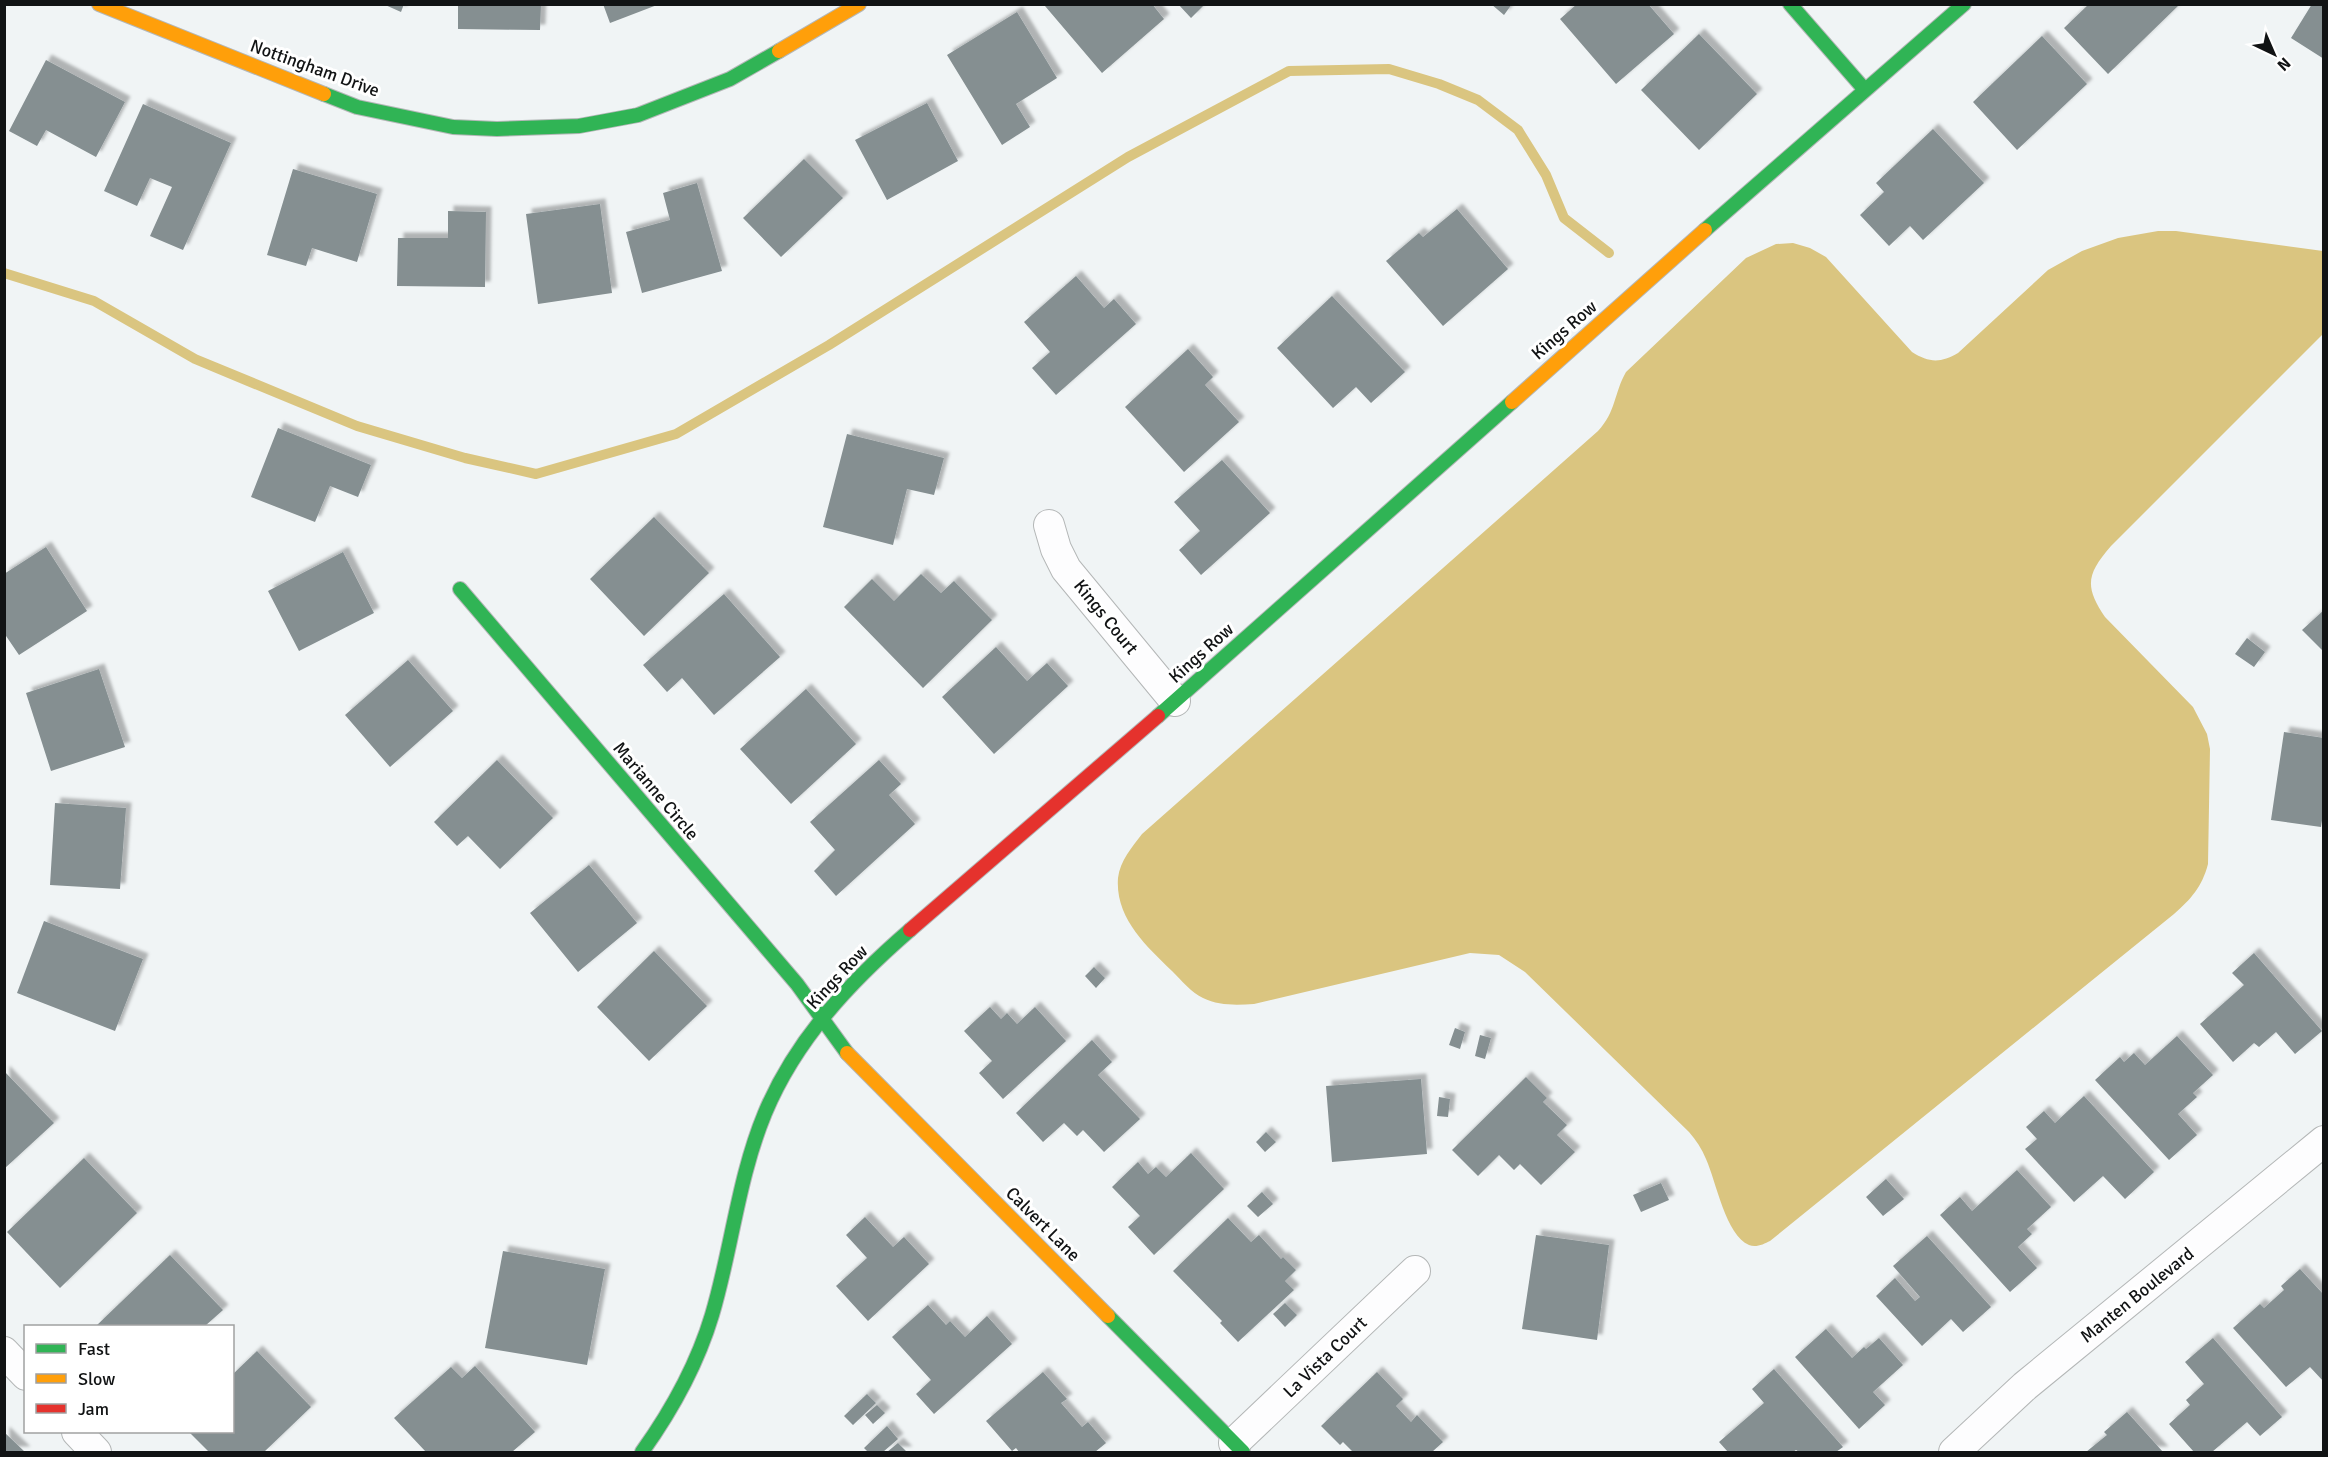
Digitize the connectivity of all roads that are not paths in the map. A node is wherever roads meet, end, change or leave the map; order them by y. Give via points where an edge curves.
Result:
1 (99, 4) edge
2 (859, 4) edge
3 (1791, 4) edge
4 (1964, 4) edge
5 (1865, 90) junction
6 (1049, 525) dead end
7 (460, 589) dead end
8 (1174, 701) junction
9 (821, 1018) junction
10 (2324, 1142) edge
11 (1415, 1271) dead end
12 (4, 1352) edge
13 (24, 1373) edge
14 (78, 1433) edge
15 (1239, 1448) edge
16 (96, 1452) edge
17 (642, 1452) edge
18 (1954, 1452) edge

1 - 2 street, Nottingham Drive via 357,107 453,127 497,129 579,126 638,115 730,79
3 - 5 street
4 - 5 street, Kings Row
5 - 8 street, Kings Row
6 - 8 street, Kings Court via 1066,569
7 - 9 street, Marianne Circle via 797,984
8 - 9 street, Kings Row via 878,958
9 - 15 street, Calvert Lane via 846,1052
9 - 17 street, Kings Row via 792,1062 759,1128 707,1330 685,1383
10 - 18 street, Manten Boulevard via 2025,1386
11 - 15 street, La Vista Court
12 - 13 street
14 - 16 street

